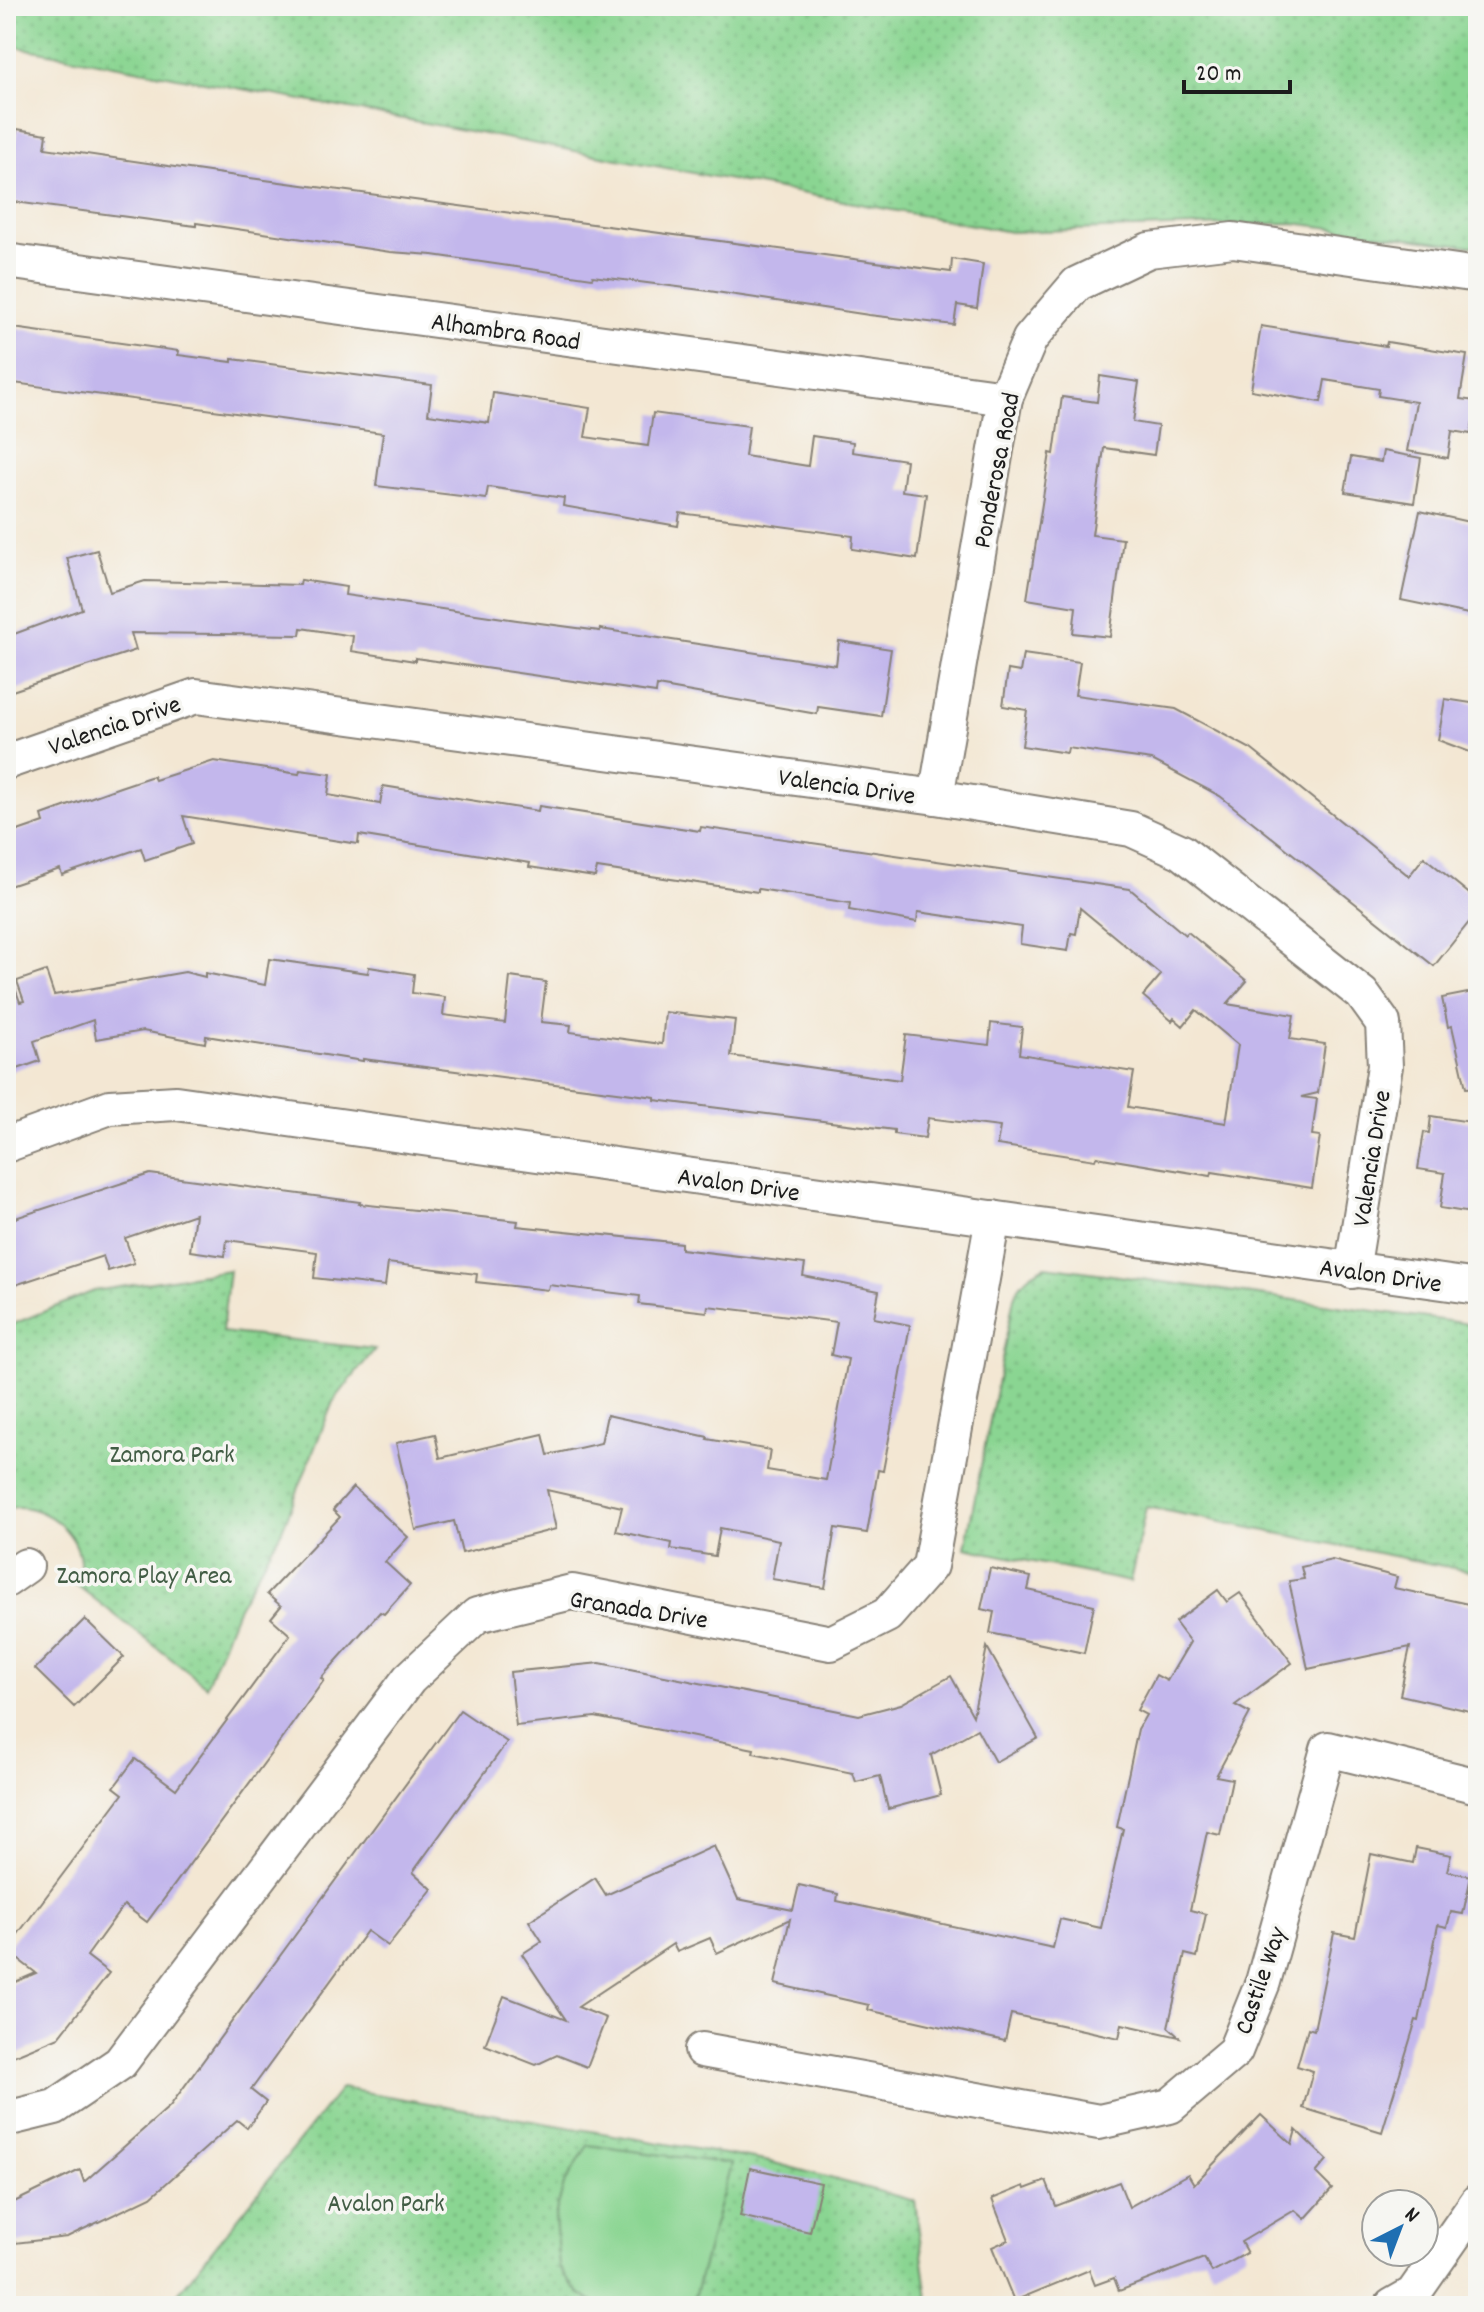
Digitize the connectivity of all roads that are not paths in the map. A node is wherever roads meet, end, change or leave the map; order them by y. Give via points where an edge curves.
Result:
1 (6, 261) edge
2 (1478, 275) edge
3 (1005, 398) junction
4 (6, 762) edge
5 (936, 797) junction
6 (6, 1145) edge
7 (993, 1218) junction
8 (1352, 1271) junction
9 (1478, 1287) edge
10 (1478, 1786) edge
11 (702, 2050) dead end
12 (6, 2119) edge
13 (1478, 2201) edge
14 (1392, 2306) edge

1 - 3 street, Alhambra Road
2 - 3 street, Ponderosa Road via 1233,240 1149,250 1077,284 1030,339
3 - 5 street, Ponderosa Road
4 - 5 street, Valencia Drive via 196,696
5 - 8 street, Valencia Drive via 1131,829 1182,852 1362,994 1383,1023 1385,1066
6 - 7 street, Avalon Drive via 110,1107 176,1103
7 - 8 street, Avalon Drive
7 - 12 street, Granada Drive via 930,1566 887,1615 831,1643 572,1592 477,1615 409,1679 120,2063 55,2107
8 - 9 street, Avalon Drive
10 - 11 street, Castile Way via 1328,1749 1263,1982 1235,2051 1170,2106 1099,2122
13 - 14 street via 1413,2294

